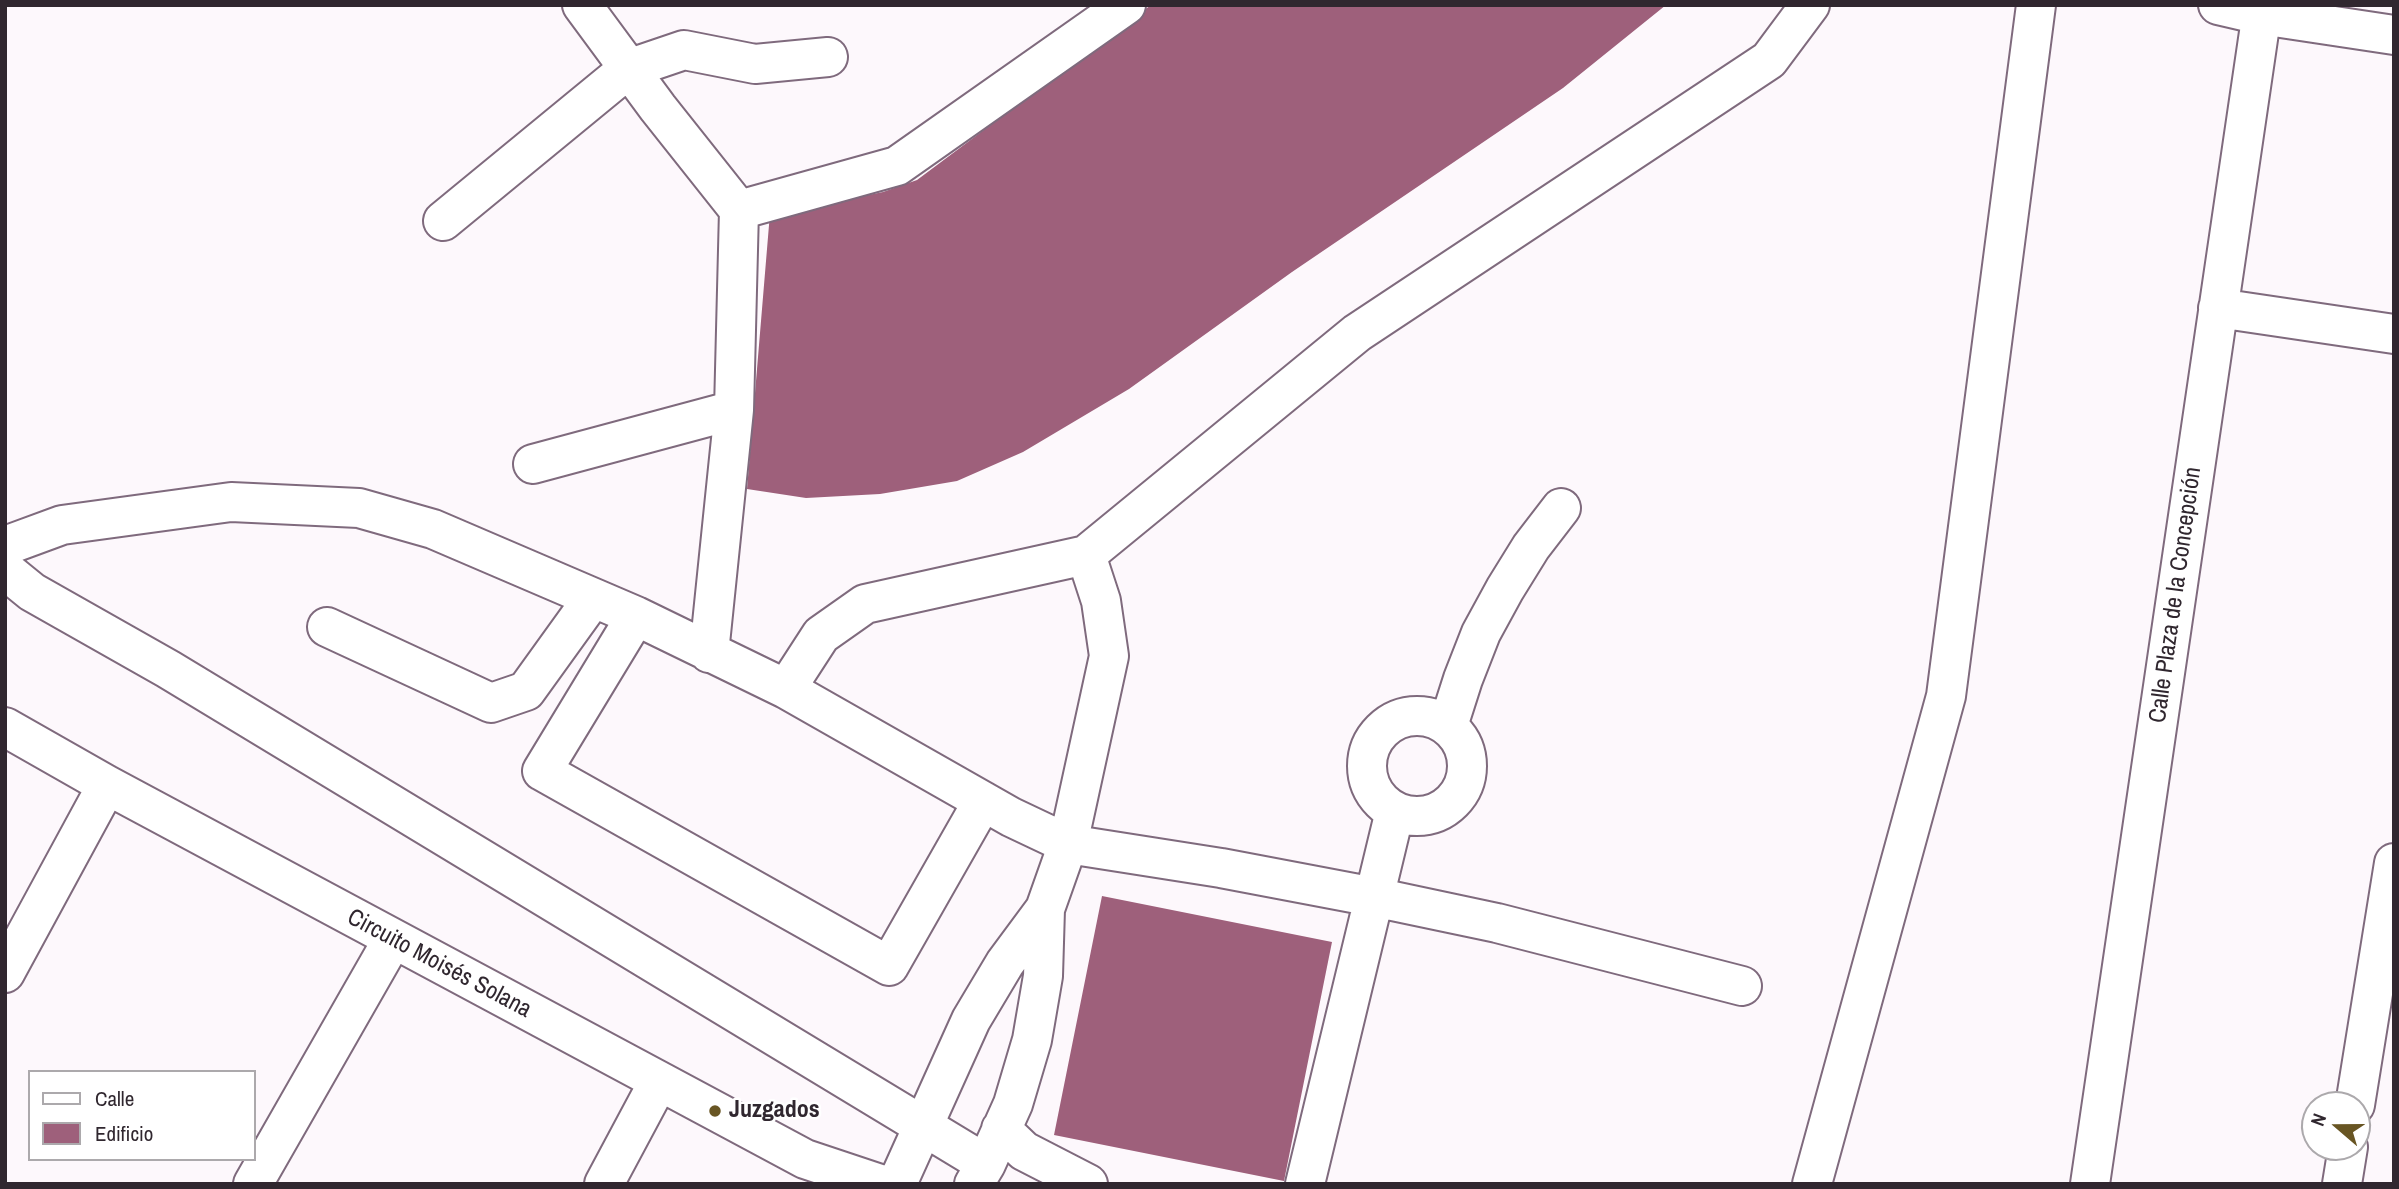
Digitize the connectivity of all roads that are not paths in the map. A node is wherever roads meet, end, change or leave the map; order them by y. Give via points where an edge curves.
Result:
1 (582, 5) edge
2 (1126, 5) edge
3 (1810, 5) edge
4 (2036, 5) edge
5 (2218, 5) edge
6 (2262, 10) edge
7 (2394, 36) edge
8 (828, 57) dead end
9 (628, 69) junction
10 (739, 209) junction
11 (443, 220) dead end
12 (2218, 308) junction
13 (2394, 334) edge
14 (734, 411) junction
15 (533, 464) dead end
16 (1561, 508) dead end
17 (5, 546) edge
18 (1086, 555) junction
19 (5, 570) edge
20 (593, 598) junction
21 (636, 616) junction
22 (327, 627) dead end
23 (709, 653) junction
24 (786, 689) junction
25 (1448, 726) junction
26 (5, 727) edge
27 (107, 785) junction
28 (983, 801) junction
29 (1395, 811) junction
30 (1068, 844) junction
31 (2394, 863) edge
32 (1374, 897) junction
33 (1045, 909) junction
34 (393, 939) junction
35 (5, 973) edge
36 (1742, 986) dead end
37 (659, 1081) junction
38 (2357, 1091) edge
39 (923, 1126) junction
40 (1001, 1129) junction
41 (2346, 1161) edge
42 (980, 1174) edge
43 (253, 1184) edge
44 (604, 1184) edge
45 (880, 1184) edge
46 (897, 1184) edge
47 (1088, 1184) edge
48 (1305, 1184) edge
49 (1812, 1184) edge
50 (2090, 1184) edge
51 (2342, 1184) edge

1 - 9 street
2 - 10 street via 897,166
3 - 18 street via 1769,60 1357,333
4 - 49 street via 1946,696
5 - 6 street
6 - 7 street
6 - 12 street, Calle Plaza de la Concepción
8 - 9 street via 755,64 684,50
9 - 10 street
9 - 11 street
10 - 14 street
12 - 13 street
12 - 50 street, Calle Plaza de la Concepción
14 - 15 street
14 - 23 street
16 - 25 street via 1504,589 1481,633
17 - 20 street via 62,525 231,502 359,508 433,529
18 - 24 street via 864,604 821,635
18 - 30 street via 1101,601 1109,656
19 - 39 street via 32,592 180,676
20 - 21 street
20 - 22 street via 526,691 491,703
21 - 23 street
21 - 28 street via 542,771 889,966
23 - 24 street
24 - 28 street
25 - 29 street via 1465,752 1463,784 1442,809 1427,815
25 - 29 street via 1412,716 1379,732 1368,757 1370,785
26 - 27 street, Circuito Moisés Solana
27 - 34 street, Circuito Moisés Solana
27 - 35 street
28 - 30 street
29 - 32 street
30 - 32 street
30 - 33 street
31 - 38 street
32 - 36 street
32 - 48 street
33 - 39 street via 1005,962 971,1020
33 - 40 street via 1043,976 1032,1040
34 - 37 street, Circuito Moisés Solana
34 - 43 street
37 - 44 street
37 - 45 street, Circuito Moisés Solana via 805,1159
39 - 42 street
39 - 46 street
40 - 42 street
40 - 47 street via 1024,1151
41 - 51 street

